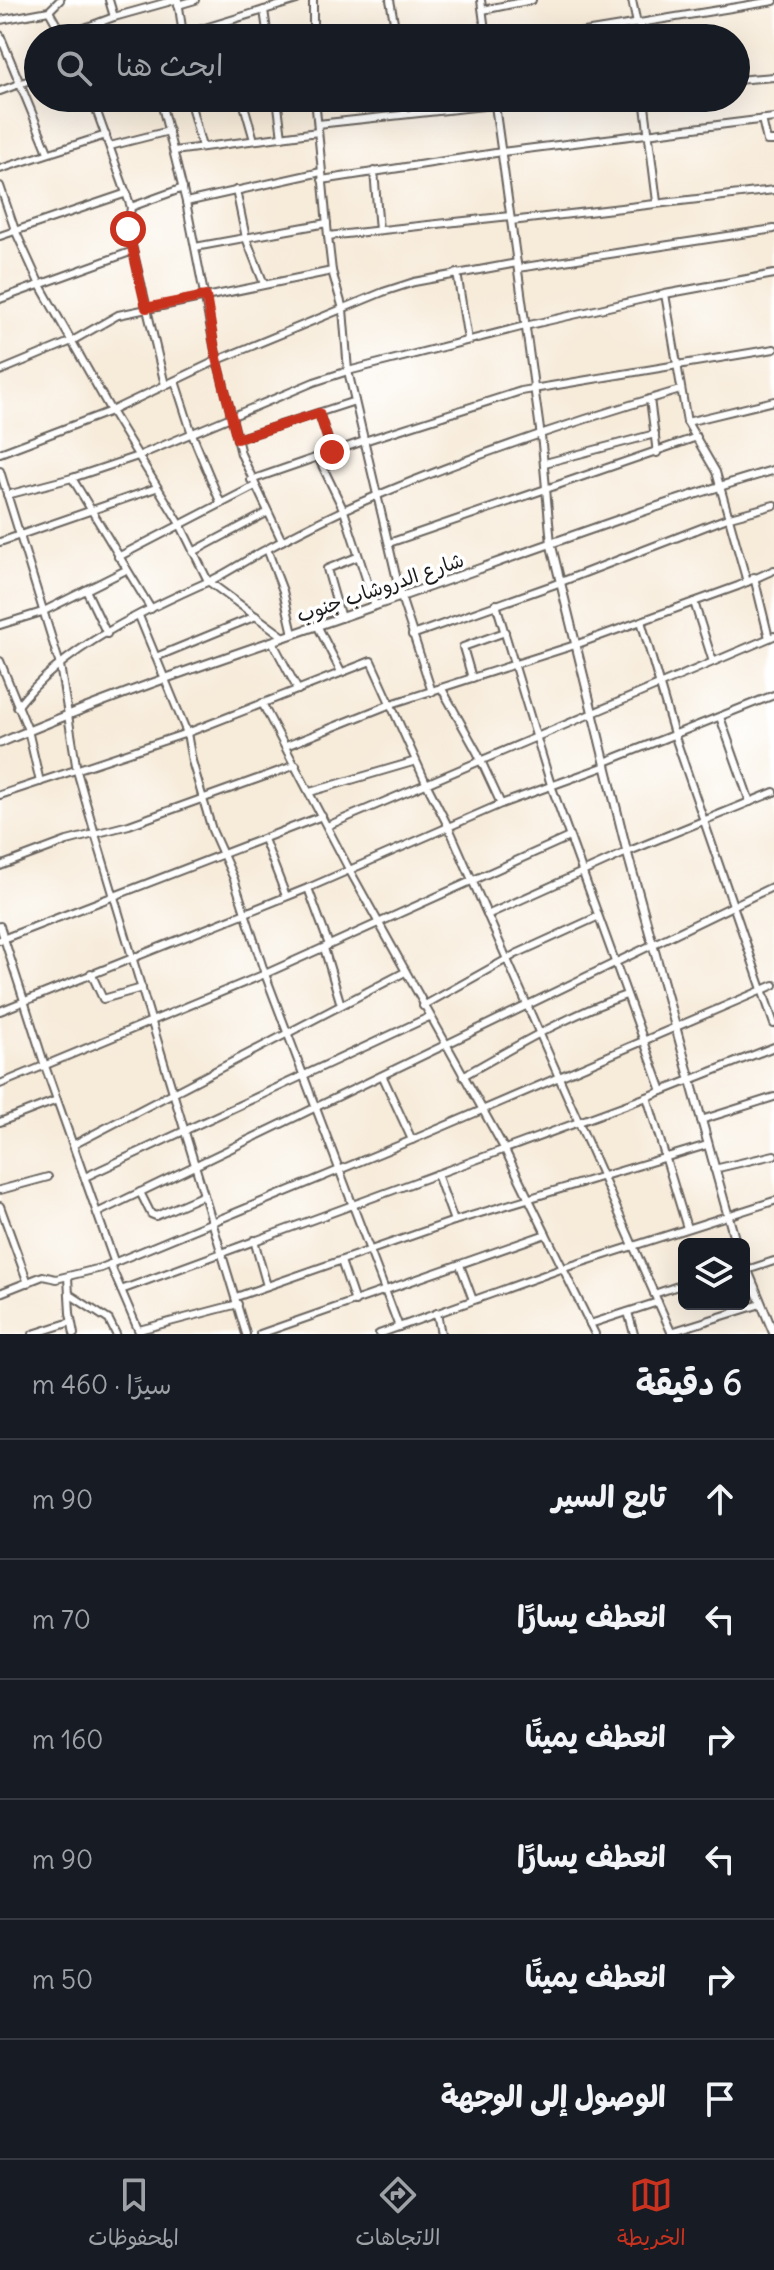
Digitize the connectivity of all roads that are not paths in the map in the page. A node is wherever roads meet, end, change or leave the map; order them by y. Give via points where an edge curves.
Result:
1 (60, 0) edge
2 (109, 0) edge
3 (195, 0) edge
4 (297, 0) edge
5 (313, 0) edge
6 (390, 0) edge
7 (481, 0) edge
8 (532, 0) edge
9 (632, 0) edge
10 (774, 1) edge
11 (177, 2) edge
12 (273, 3) edge
13 (264, 10) junction
14 (483, 10) junction
15 (49, 11) junction
16 (114, 17) junction
17 (0, 20) edge
18 (56, 24) edge
19 (96, 24) edge
20 (181, 24) edge
21 (220, 24) edge
22 (266, 24) edge
23 (313, 24) edge
24 (394, 24) edge
25 (484, 24) edge
26 (639, 24) joint
27 (0, 35) edge
28 (774, 77) edge
29 (750, 79) edge
30 (24, 82) edge
31 (21, 83) junction
32 (0, 91) edge
33 (24, 91) edge
34 (32, 112) edge
35 (97, 112) edge
36 (164, 112) edge
37 (193, 112) edge
38 (246, 112) edge
39 (279, 112) edge
40 (316, 112) edge
41 (412, 112) edge
42 (496, 112) edge
43 (646, 112) edge
44 (405, 113) joint
45 (774, 118) edge
46 (762, 119) junction
47 (318, 128) junction
48 (169, 131) junction
49 (106, 135) junction
50 (648, 135) junction
51 (282, 137) junction
52 (254, 140) junction
53 (774, 141) edge
54 (110, 146) junction
55 (202, 147) junction
56 (174, 151) junction
57 (48, 152) junction
58 (502, 152) junction
59 (0, 169) edge
60 (374, 171) junction
61 (321, 172) junction
62 (322, 180) junction
63 (0, 186) edge
64 (183, 188) junction
65 (236, 190) junction
66 (774, 190) edge
67 (127, 193) junction
68 (186, 202) junction
69 (657, 202) junction
70 (131, 207) junction
71 (510, 219) junction
72 (327, 223) junction
73 (774, 229) edge
74 (15, 230) junction
75 (379, 230) junction
76 (0, 236) edge
77 (328, 236) junction
78 (246, 238) junction
79 (195, 247) junction
80 (133, 251) junction
81 (518, 265) junction
82 (332, 271) junction
83 (457, 273) junction
84 (774, 274) edge
85 (264, 284) junction
86 (40, 285) junction
87 (665, 294) junction
88 (206, 296) junction
89 (0, 299) edge
90 (146, 308) junction
91 (343, 309) junction
92 (525, 326) junction
93 (468, 340) junction
94 (72, 341) junction
95 (774, 349) edge
96 (218, 360) junction
97 (676, 365) junction
98 (0, 371) edge
99 (348, 371) junction
100 (175, 381) junction
101 (165, 385) junction
102 (535, 389) junction
103 (680, 390) junction
104 (650, 399) junction
105 (355, 401) junction
106 (774, 401) edge
107 (111, 411) junction
108 (319, 413) junction
109 (232, 418) junction
110 (687, 422) junction
111 (192, 434) junction
112 (541, 434) junction
113 (655, 434) junction
114 (697, 437) junction
115 (237, 439) junction
116 (364, 441) junction
117 (332, 452) junction
118 (0, 453) edge
119 (657, 453) junction
120 (138, 456) junction
121 (318, 457) junction
122 (545, 463) junction
123 (774, 470) edge
124 (0, 471) edge
125 (72, 478) junction
126 (253, 483) junction
127 (720, 486) junction
128 (156, 488) junction
129 (547, 489) junction
130 (7, 495) junction
131 (376, 496) junction
132 (221, 504) junction
133 (774, 505) edge
134 (344, 511) junction
135 (90, 512) junction
136 (268, 512) junction
137 (730, 517) junction
138 (180, 524) junction
139 (20, 535) junction
140 (282, 541) junction
141 (0, 542) edge
142 (389, 543) junction
143 (551, 544) junction
144 (267, 549) junction
145 (193, 552) junction
146 (118, 557) junction
147 (357, 557) junction
148 (126, 570) junction
149 (774, 570) edge
150 (751, 579) junction
151 (208, 581) junction
152 (561, 582) junction
153 (86, 590) junction
154 (401, 597) junction
155 (694, 602) junction
156 (496, 604) junction
157 (375, 606) junction
158 (151, 609) junction
159 (42, 612) junction
160 (139, 616) junction
161 (256, 616) junction
162 (341, 618) junction
163 (641, 621) junction
164 (0, 625) edge
165 (317, 625) junction
166 (505, 632) junction
167 (107, 634) junction
168 (412, 635) junction
169 (289, 636) junction
170 (772, 637) edge
171 (272, 641) junction
172 (575, 645) junction
173 (156, 657) junction
174 (0, 661) edge
175 (713, 662) junction
176 (514, 664) junction
177 (60, 665) junction
178 (341, 672) junction
179 (472, 678) junction
180 (165, 681) junction
181 (660, 684) junction
182 (442, 689) junction
183 (298, 690) junction
184 (432, 692) junction
185 (774, 695) edge
186 (262, 703) junction
187 (391, 704) junction
188 (17, 707) junction
189 (68, 714) junction
190 (593, 714) junction
191 (720, 717) junction
192 (28, 730) junction
193 (187, 733) junction
194 (674, 734) junction
195 (536, 738) junction
196 (0, 743) edge
197 (286, 746) junction
198 (416, 761) junction
199 (482, 761) junction
200 (605, 764) junction
201 (296, 765) junction
202 (77, 771) junction
203 (40, 782) junction
204 (427, 785) junction
205 (551, 785) junction
206 (310, 792) junction
207 (774, 792) edge
208 (0, 795) edge
209 (202, 798) junction
210 (750, 802) junction
211 (501, 804) junction
212 (322, 816) junction
213 (704, 821) junction
214 (327, 826) junction
215 (447, 827) junction
216 (95, 834) junction
217 (569, 837) junction
218 (264, 839) junction
219 (627, 852) junction
220 (222, 854) junction
221 (0, 866) edge
222 (350, 871) junction
223 (582, 874) junction
224 (472, 882) junction
225 (774, 886) edge
226 (308, 888) junction
227 (114, 894) junction
228 (286, 896) junction
229 (734, 905) junction
230 (244, 913) junction
231 (487, 915) junction
232 (597, 917) junction
233 (378, 923) junction
234 (0, 926) edge
235 (2, 939) edge
236 (652, 943) junction
237 (326, 947) junction
238 (133, 956) junction
239 (507, 959) junction
240 (614, 962) junction
241 (405, 972) junction
242 (91, 973) junction
243 (265, 974) junction
244 (774, 985) edge
245 (142, 988) junction
246 (763, 990) junction
247 (626, 995) junction
248 (24, 1001) junction
249 (341, 1005) junction
250 (527, 1005) junction
251 (423, 1006) junction
252 (0, 1011) edge
253 (429, 1017) junction
254 (152, 1022) junction
255 (774, 1024) edge
256 (676, 1027) junction
257 (288, 1032) junction
258 (540, 1033) junction
259 (642, 1042) junction
260 (445, 1046) junction
261 (774, 1047) edge
262 (45, 1066) junction
263 (303, 1075) junction
264 (463, 1076) junction
265 (383, 1077) junction
266 (558, 1077) junction
267 (690, 1080) junction
268 (0, 1084) edge
269 (662, 1091) junction
270 (174, 1093) junction
271 (647, 1097) junction
272 (774, 1097) edge
273 (57, 1100) junction
274 (316, 1109) junction
275 (481, 1109) junction
276 (701, 1120) junction
277 (578, 1121) junction
278 (0, 1122) edge
279 (184, 1129) junction
280 (412, 1140) junction
281 (73, 1145) junction
282 (707, 1145) junction
283 (504, 1148) junction
284 (774, 1155) edge
285 (664, 1158) junction
286 (195, 1166) junction
287 (341, 1169) junction
288 (714, 1169) junction
289 (437, 1174) junction
290 (48, 1177) dead end
291 (85, 1177) junction
292 (603, 1177) junction
293 (0, 1190) edge
294 (140, 1192) junction
295 (204, 1195) junction
296 (529, 1198) junction
297 (774, 1201) edge
298 (354, 1204) junction
299 (0, 1206) edge
300 (97, 1213) junction
301 (727, 1215) junction
302 (212, 1221) junction
303 (454, 1221) junction
304 (687, 1228) junction
305 (546, 1234) junction
306 (734, 1238) edge
307 (254, 1240) junction
308 (633, 1246) junction
309 (372, 1250) junction
310 (222, 1252) junction
311 (341, 1261) junction
312 (774, 1261) edge
313 (112, 1262) junction
314 (750, 1264) edge
315 (460, 1265) junction
316 (561, 1269) junction
317 (68, 1277) junction
318 (750, 1277) edge
319 (28, 1283) junction
320 (267, 1286) junction
321 (678, 1286) edge
322 (121, 1290) junction
323 (386, 1291) junction
324 (0, 1293) edge
325 (69, 1294) junction
326 (654, 1294) junction
327 (237, 1300) junction
328 (473, 1300) junction
329 (355, 1302) junction
330 (658, 1302) junction
331 (761, 1304) junction
332 (628, 1312) junction
333 (437, 1313) junction
334 (770, 1316) edge
335 (71, 1322) junction
336 (590, 1324) junction
337 (399, 1327) junction
338 (139, 1332) edge
339 (383, 1333) edge
340 (592, 1333) edge
341 (671, 1333) edge
342 (33, 1334) edge
343 (74, 1334) edge
344 (116, 1334) edge
345 (246, 1334) edge
346 (260, 1334) edge
347 (441, 1334) edge
348 (634, 1334) edge
349 (774, 1334) edge

1 - 15 street
2 - 16 street
3 - 11 street
4 - 12 street
5 - 23 street
6 - 24 street
7 - 14 street
8 - 14 street
9 - 26 street
10 - 26 street
11 - 16 street
11 - 20 street
12 - 13 street
13 - 21 street
13 - 22 street
14 - 25 street
15 - 17 street
15 - 18 street
16 - 19 street
27 - 31 street
28 - 29 street
30 - 31 street
31 - 32 street
31 - 33 street
34 - 57 street
35 - 49 street
36 - 48 street
37 - 55 street
38 - 52 street
39 - 51 street
40 - 47 street
41 - 44 street
42 - 58 street
43 - 50 street
44 - 47 street
45 - 46 street
46 - 50 street
46 - 53 street via 767,141
47 - 51 street
47 - 61 street
48 - 54 street
48 - 56 street
49 - 54 street
49 - 57 street
50 - 58 street
50 - 69 street
51 - 52 street
52 - 55 street
54 - 67 street
55 - 56 street
56 - 64 street
57 - 59 street
58 - 60 street
58 - 71 street
60 - 62 street
60 - 75 street
61 - 62 street
61 - 65 street
62 - 72 street
63 - 74 street
64 - 68 street
64 - 70 street
65 - 68 street
65 - 78 street
66 - 69 street
67 - 70 street
67 - 74 street
68 - 79 street
69 - 71 street
70 - 80 street
71 - 75 street
71 - 81 street
72 - 77 street
72 - 78 street
73 - 81 street
74 - 76 street
74 - 86 street
75 - 77 street
77 - 82 street
78 - 79 street
78 - 85 street
79 - 88 street
80 - 86 street
80 - 90 street
81 - 83 street
81 - 92 street
82 - 85 street
82 - 91 street
83 - 91 street via 398,286
83 - 93 street
84 - 87 street
85 - 88 street
86 - 89 street
86 - 94 street
87 - 92 street
87 - 97 street
88 - 90 street
88 - 96 street
90 - 94 street via 118,315
90 - 101 street
91 - 96 street
91 - 99 street
92 - 93 street
92 - 102 street
93 - 99 street
94 - 98 street
94 - 107 street
95 - 97 street
96 - 100 street
96 - 109 street
97 - 102 street
97 - 103 street
99 - 105 street
99 - 109 street
100 - 101 street
100 - 111 street
101 - 107 street
102 - 112 street
102 - 116 street
103 - 104 street
103 - 110 street
104 - 112 street
104 - 113 street
105 - 108 street
105 - 116 street
106 - 110 street
107 - 118 street
107 - 120 street
108 - 115 street
108 - 117 street
109 - 111 street
109 - 115 street
110 - 114 street
111 - 120 street
111 - 132 street
112 - 122 street
112 - 131 street
113 - 119 street
113 - 122 street
114 - 119 street
114 - 127 street
115 - 126 street
116 - 117 street
116 - 131 street
117 - 121 street
119 - 129 street
120 - 125 street
120 - 128 street
121 - 126 street
121 - 134 street
122 - 129 street
123 - 127 street, شارع الدروشاب جنوب
124 - 130 street
125 - 130 street
125 - 135 street
126 - 132 street
126 - 136 street
127 - 137 street
127 - 143 street, شارع الدروشاب جنوب
128 - 135 street
128 - 138 street
129 - 142 street
129 - 143 street
130 - 139 street
131 - 134 street
131 - 142 street
132 - 138 street
133 - 137 street
134 - 140 street
134 - 147 street
135 - 139 street
135 - 146 street
136 - 140 street
136 - 145 street
137 - 150 street
137 - 152 street
138 - 145 street
138 - 146 street
139 - 141 street
139 - 159 street
140 - 144 street
142 - 154 street
143 - 152 street
143 - 154 street, شارع الدروشاب جنوب
144 - 151 street
144 - 169 street via 283,591
145 - 151 street
146 - 148 street
147 - 157 street
147 - 162 street via 327,569
148 - 153 street
148 - 158 street
149 - 150 street
150 - 155 street
150 - 170 street
151 - 158 street
151 - 161 street
152 - 156 street
152 - 172 street
153 - 159 street
153 - 167 street
154 - 157 street, شارع الدروشاب جنوب
154 - 168 street
155 - 163 street
155 - 175 street
156 - 166 street
156 - 168 street
157 - 162 street, شارع الدروشاب جنوب
158 - 160 street
159 - 164 street
159 - 177 street
160 - 167 street
160 - 173 street
161 - 169 street
161 - 173 street
162 - 165 street, شارع الدروشاب جنوب
163 - 172 street
163 - 181 street
165 - 169 street, شارع الدروشاب جنوب
165 - 178 street
166 - 176 street
166 - 179 street via 463,647
167 - 177 street
168 - 184 street
169 - 171 street, شارع الدروشاب جنوب
170 - 175 street
171 - 180 street, شارع الدروشاب جنوب
171 - 183 street
172 - 176 street
172 - 190 street
173 - 180 street
174 - 188 street
175 - 181 street
176 - 179 street
176 - 195 street
177 - 188 street
177 - 189 street
178 - 183 street
178 - 187 street via 371,661
179 - 182 street
180 - 189 street, شارع الدروشاب جنوب
180 - 193 street
181 - 190 street
181 - 194 street
182 - 184 street
182 - 199 street
183 - 186 street
184 - 187 street
185 - 191 street
186 - 193 street
186 - 197 street
187 - 197 street
187 - 198 street
188 - 192 street
189 - 192 street, شارع الدروشاب جنوب
189 - 202 street
190 - 195 street
190 - 200 street
191 - 194 street
191 - 210 street
192 - 196 street, شارع الدروشاب جنوب
192 - 203 street
193 - 202 street
193 - 209 street
194 - 200 street
194 - 213 street
195 - 199 street
195 - 205 street
197 - 201 street
198 - 204 street
198 - 206 street
199 - 204 street
199 - 211 street
200 - 205 street
200 - 219 street
201 - 206 street
201 - 209 street
202 - 203 street
202 - 216 street
203 - 208 street
204 - 214 street
204 - 215 street
205 - 211 street
205 - 217 street
206 - 212 street
207 - 210 street
209 - 216 street
209 - 220 street
210 - 213 street
211 - 215 street
212 - 214 street
212 - 218 street
213 - 219 street
213 - 229 street
214 - 222 street
215 - 222 street
215 - 224 street
216 - 221 street
216 - 227 street
217 - 223 street
217 - 224 street
218 - 220 street
218 - 228 street
219 - 223 street
219 - 236 street
220 - 227 street
220 - 230 street
222 - 226 street
222 - 233 street
223 - 231 street
223 - 232 street
224 - 231 street
224 - 233 street
225 - 229 street
226 - 228 street
226 - 237 street
227 - 235 street
227 - 238 street
228 - 230 street
229 - 236 street
229 - 246 street
230 - 238 street
230 - 243 street
231 - 239 street
232 - 239 street
232 - 240 street
233 - 237 street
233 - 241 street
234 - 235 street
235 - 248 street
236 - 240 street
236 - 256 street
237 - 243 street
237 - 249 street
238 - 242 street
238 - 245 street
239 - 250 street
239 - 251 street
240 - 247 street
240 - 250 street
241 - 249 street
241 - 251 street
242 - 245 street via 103,999
242 - 248 street
243 - 254 street
243 - 257 street
244 - 246 street
245 - 254 street
246 - 255 street
246 - 256 street
247 - 258 street
247 - 259 street
248 - 252 street
248 - 262 street
249 - 257 street
250 - 258 street
250 - 260 street
251 - 253 street
253 - 260 street
253 - 263 street
254 - 262 street
254 - 270 street
256 - 259 street
256 - 267 street
257 - 263 street
257 - 270 street
258 - 264 street
258 - 266 street
259 - 266 street
259 - 269 street
260 - 264 street
260 - 265 street
261 - 267 street
262 - 268 street
262 - 273 street
263 - 274 street
263 - 279 street
264 - 275 street
265 - 274 street
265 - 280 street
266 - 275 street
266 - 277 street
267 - 269 street
267 - 276 street
269 - 271 street
270 - 279 street
270 - 281 street
271 - 277 street
271 - 285 street
272 - 276 street
273 - 278 street
273 - 281 street
274 - 286 street
274 - 287 street
275 - 280 street
275 - 283 street
276 - 282 street
277 - 283 street
277 - 292 street
279 - 286 street
279 - 291 street
280 - 287 street
281 - 291 street
282 - 285 street
282 - 288 street
283 - 289 street
283 - 296 street
284 - 288 street
285 - 292 street
285 - 304 street
286 - 294 street
286 - 295 street
287 - 298 street
287 - 302 street
288 - 301 street
289 - 298 street
289 - 303 street
290 - 293 street
291 - 300 street
292 - 296 street
292 - 308 street
294 - 295 street via 156,1216
294 - 300 street
295 - 302 street
296 - 303 street
296 - 305 street
297 - 301 street
298 - 307 street
298 - 309 street
299 - 319 street
300 - 313 street
301 - 304 street
301 - 306 street
302 - 310 street
302 - 313 street
303 - 309 street
304 - 308 street
305 - 315 street
305 - 316 street
307 - 310 street
307 - 320 street
308 - 316 street
308 - 326 street
309 - 311 street
309 - 323 street
310 - 322 street
310 - 327 street
311 - 320 street
311 - 329 street
312 - 314 street
313 - 317 street
313 - 322 street
315 - 323 street
315 - 328 street
316 - 328 street
316 - 336 street
317 - 319 street via 43,1276
317 - 325 street
318 - 331 street
319 - 324 street
320 - 327 street
321 - 326 street
322 - 338 street
323 - 329 street
323 - 337 street
325 - 335 street
325 - 344 street via 109,1320
326 - 330 street
327 - 338 street
327 - 345 street
328 - 333 street
329 - 346 street
330 - 332 street
330 - 341 street
331 - 334 street
331 - 341 street
332 - 336 street
332 - 348 street
333 - 337 street
333 - 347 street
334 - 349 street
335 - 342 street
335 - 343 street
336 - 340 street
337 - 339 street

